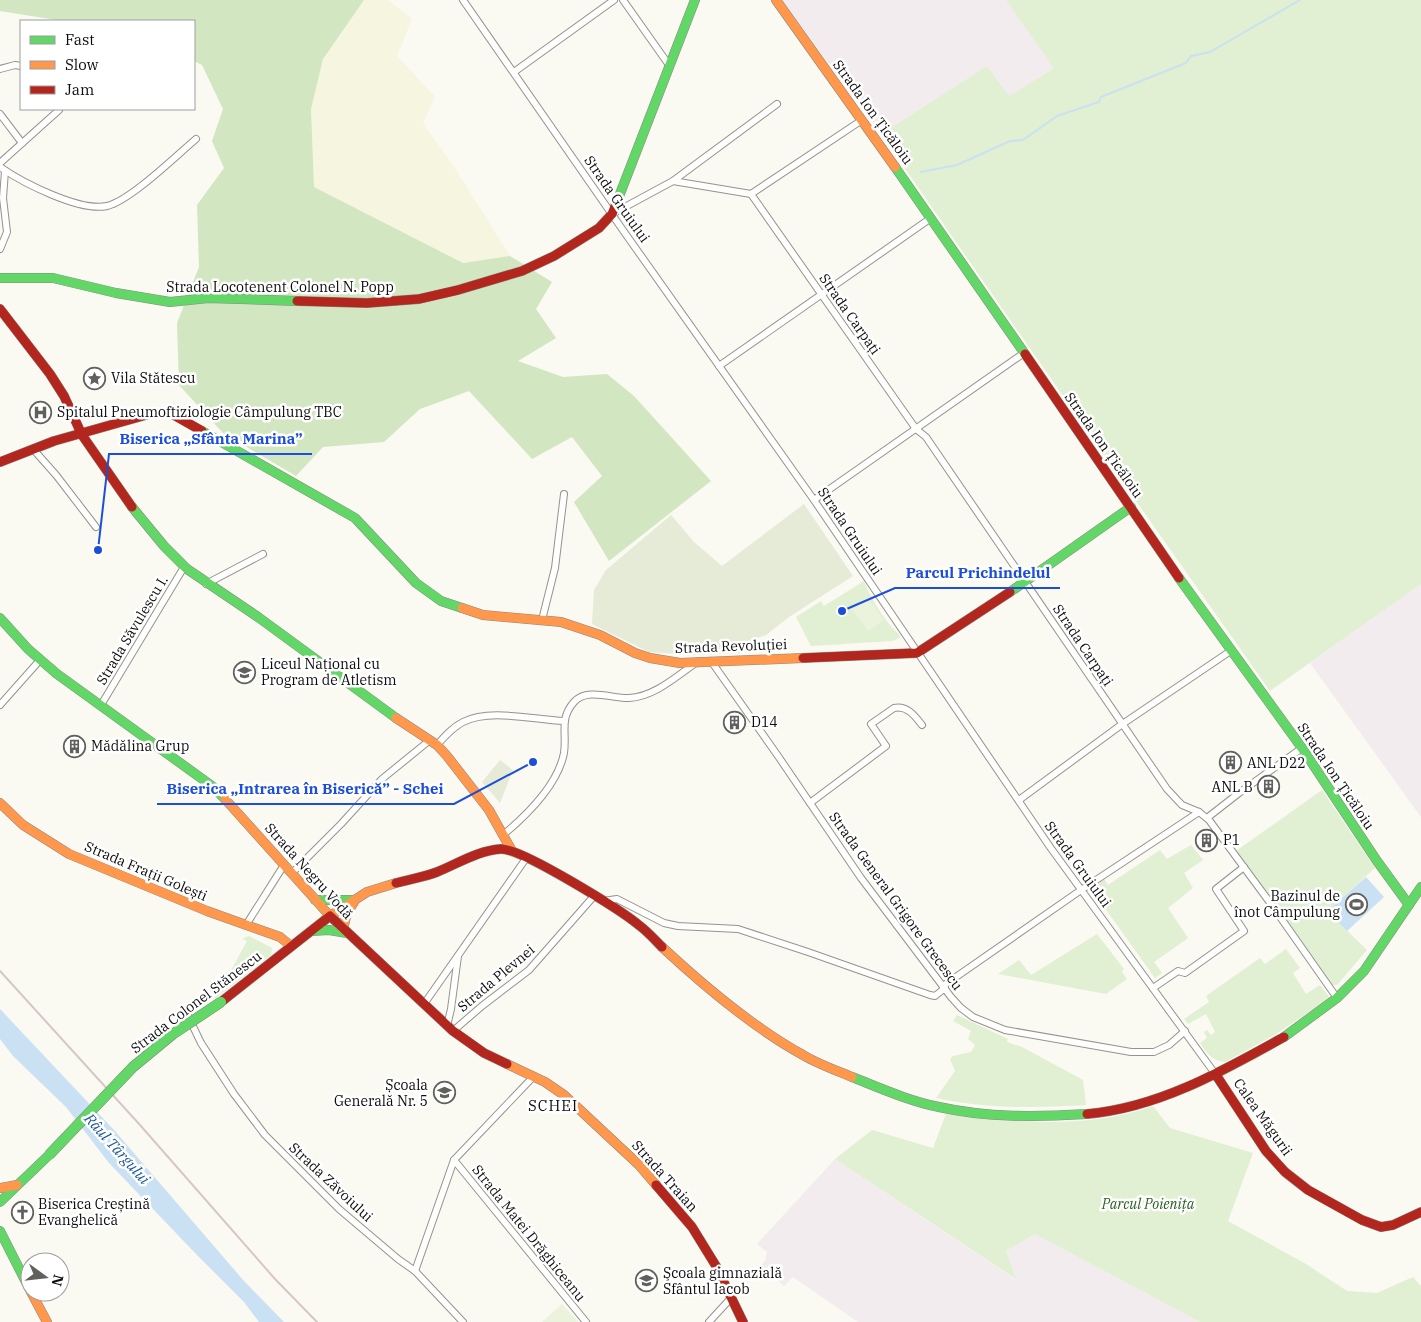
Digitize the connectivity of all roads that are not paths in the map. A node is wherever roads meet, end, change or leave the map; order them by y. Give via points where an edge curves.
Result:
1 (463, 0) edge
2 (614, 0) edge
3 (623, 0) edge
4 (695, 0) edge
5 (776, 0) edge
6 (669, 65) junction
7 (20, 66) edge
8 (0, 69) edge
9 (514, 72) junction
10 (777, 104) dead end
11 (59, 110) edge
12 (0, 114) edge
13 (862, 120) junction
14 (196, 139) dead end
15 (22, 143) junction
16 (2, 167) edge
17 (673, 181) junction
18 (751, 194) junction
19 (612, 214) junction
20 (931, 218) junction
21 (0, 249) edge
22 (0, 278) edge
23 (821, 295) junction
24 (0, 309) edge
25 (1024, 353) junction
26 (719, 366) junction
27 (916, 429) junction
28 (81, 432) junction
29 (33, 449) junction
30 (0, 462) edge
31 (564, 494) dead end
32 (814, 500) junction
33 (1131, 507) junction
34 (96, 527) dead end
35 (264, 554) dead end
36 (184, 567) junction
37 (1026, 581) junction
38 (206, 584) junction
39 (0, 618) edge
40 (542, 620) junction
41 (1232, 650) junction
42 (917, 653) junction
43 (40, 660) junction
44 (711, 661) junction
45 (698, 662) junction
46 (101, 705) junction
47 (0, 706) edge
48 (564, 720) junction
49 (922, 725) dead end
50 (1121, 725) junction
51 (433, 742) junction
52 (1302, 748) junction
53 (1019, 800) junction
54 (0, 803) edge
55 (810, 803) junction
56 (1199, 812) junction
57 (1207, 818) junction
58 (503, 835) junction
59 (512, 851) junction
60 (527, 857) junction
61 (1244, 867) junction
62 (288, 869) junction
63 (1421, 886) edge
64 (1081, 890) junction
65 (598, 899) junction
66 (315, 900) junction
67 (356, 900) junction
68 (1409, 905) junction
69 (330, 916) junction
70 (246, 925) junction
71 (345, 931) junction
72 (309, 932) junction
73 (291, 946) junction
74 (459, 955) junction
75 (944, 987) junction
76 (1153, 988) junction
77 (1337, 998) junction
78 (424, 1004) junction
79 (186, 1014) dead end
80 (450, 1029) junction
81 (1185, 1031) junction
82 (1216, 1074) junction
83 (534, 1076) junction
84 (454, 1160) junction
85 (20, 1184) junction
86 (0, 1188) edge
87 (0, 1202) edge
88 (1421, 1212) edge
89 (0, 1231) edge
90 (20, 1270) edge
91 (415, 1271) junction
92 (732, 1298) junction
93 (37, 1302) edge
94 (47, 1322) edge
95 (463, 1322) edge
96 (586, 1322) edge
97 (709, 1322) edge
98 (743, 1322) edge

1 - 9 street, Strada Gruiului
2 - 9 street
3 - 6 street
4 - 6 main road, Strada Locotenent Colonel N. Popp
5 - 13 main road, Strada Ion Țicăloiu
6 - 19 main road, Strada Locotenent Colonel N. Popp
7 - 8 street
9 - 19 street, Strada Gruiului
10 - 17 street
11 - 15 street
12 - 15 street
13 - 18 street
13 - 20 main road, Strada Ion Țicăloiu
14 - 16 street via 134,191 108,206 77,203 24,182
15 - 16 street
16 - 21 street via 7,232
17 - 18 street
17 - 19 street
18 - 23 street, Strada Carpați
19 - 22 main road, Strada Locotenent Colonel N. Popp via 582,239 530,267 419,300 367,303 208,298 170,302 53,278
19 - 26 street, Strada Gruiului
20 - 23 street
20 - 25 main road, Strada Ion Țicăloiu
23 - 26 street
23 - 27 street, Strada Carpați
24 - 28 main road via 46,366
25 - 27 street
25 - 33 main road, Strada Ion Țicăloiu
26 - 32 street, Strada Gruiului
27 - 32 street
27 - 37 street, Strada Carpați via 926,437
28 - 29 main road, Strada Revoluției
28 - 36 main road via 138,514
28 - 40 main road, Strada Revoluției via 153,414 172,414 355,518 416,583 441,601 482,615
29 - 30 main road, Strada Revoluției
29 - 34 street
31 - 40 street via 555,568
32 - 42 street, Strada Gruiului
33 - 37 main road
33 - 41 main road, Strada Ion Țicăloiu
35 - 38 street
36 - 38 main road
36 - 46 street, Strada Săvulescu I.
37 - 42 main road
37 - 50 street, Strada Carpați
38 - 51 main road
39 - 43 main road, Strada Negru Vodă
40 - 45 main road, Strada Revoluției via 584,628 650,658
41 - 50 street
41 - 52 main road, Strada Ion Țicăloiu
42 - 44 main road, Strada Revoluției
42 - 53 street, Strada Gruiului
43 - 46 main road, Strada Negru Vodă
43 - 47 street
44 - 45 main road, Strada Revoluției
44 - 55 street, Strada General Grigore Grecescu
45 - 48 street via 646,694 630,698 586,695 575,700
46 - 62 main road, Strada Negru Vodă via 212,786
48 - 51 street via 475,717
48 - 58 street via 564,753 556,774 540,800
49 - 55 street via 912,712 899,707 871,724 886,746
50 - 53 street
50 - 56 street, Strada Carpați via 1167,789 1182,805
51 - 58 main road via 489,810
51 - 62 street via 382,779 341,824
52 - 57 street
52 - 68 main road, Strada Ion Țicăloiu
53 - 64 street, Strada Gruiului
54 - 70 main road, Strada Frații Golești via 23,824 69,854
55 - 75 street, Strada General Grigore Grecescu via 861,878
56 - 57 street, Strada Carpați
56 - 64 street
57 - 61 street, Strada Carpați
58 - 59 main road
59 - 60 main road
59 - 67 main road, Strada Colonel Stănescu via 483,853 449,868 380,887
60 - 65 main road
60 - 74 street
61 - 76 street via 1216,890 1244,931 1185,973 1178,970
61 - 77 street, Strada Carpați
62 - 66 main road, Strada Negru Vodă
62 - 70 street
63 - 68 main road
64 - 75 street
64 - 76 street, Strada Gruiului
65 - 75 street via 617,899 664,923 738,929 930,996 935,996
65 - 80 street, Strada Plevnei via 529,970
65 - 82 main road via 640,926 710,990 795,1050 823,1065 938,1107 1012,1116 1106,1112 1146,1102
66 - 67 main road
66 - 69 main road, Strada Negru Vodă
67 - 69 main road, Strada Colonel Stănescu
67 - 71 main road via 347,913
68 - 77 main road via 1364,971
69 - 71 main road, Strada Negru Vodă
69 - 72 main road, Strada Colonel Stănescu
70 - 73 main road, Strada Frații Golești via 280,937
71 - 72 main road via 320,929
71 - 78 main road, Strada Negru Vodă
72 - 73 main road, Strada Colonel Stănescu
73 - 85 main road, Strada Colonel Stănescu, bridge via 221,1002 146,1055
74 - 78 street
74 - 80 street
75 - 81 street, Strada General Grigore Grecescu via 973,1017 1005,1030 1131,1052 1154,1052 1169,1045
76 - 81 street, Strada Gruiului
77 - 82 main road via 1288,1035
78 - 80 main road, Strada Negru Vodă
79 - 91 street, Strada Zăvoiului via 234,1094 265,1135 339,1208
80 - 83 main road, Strada Negru Vodă via 484,1053
81 - 82 street, Strada Gruiului
82 - 88 main road, Calea Măgurii via 1274,1160 1300,1185 1354,1215 1385,1227
83 - 84 street
83 - 92 main road, Strada Traian via 578,1107 672,1201 699,1238
84 - 91 street
84 - 96 street, Strada Matei Drăghiceanu
85 - 86 main road
85 - 87 main road, Strada Colonel Stănescu
89 - 90 main road
91 - 95 street, Strada Zăvoiului
92 - 97 street
92 - 98 main road, Strada Traian
93 - 94 main road

